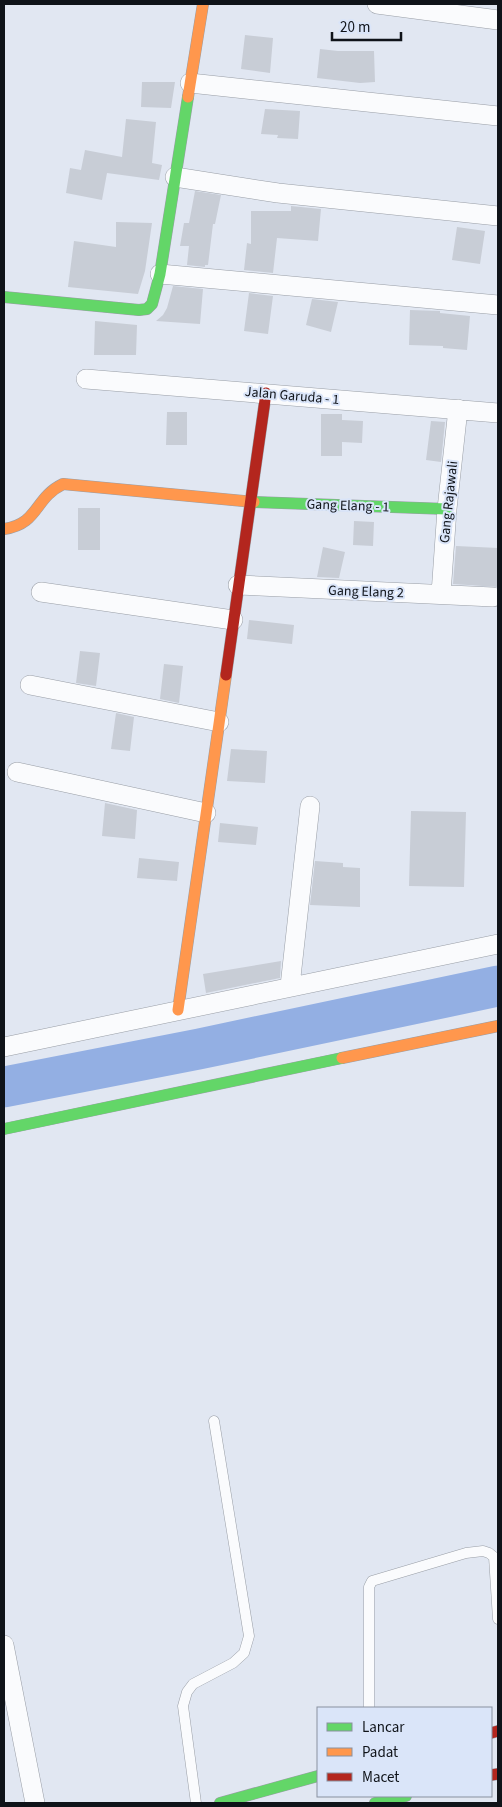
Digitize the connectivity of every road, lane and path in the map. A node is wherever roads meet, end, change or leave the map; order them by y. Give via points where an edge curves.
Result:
1 (203, 4) edge
2 (376, 4) edge
3 (498, 20) edge
4 (190, 84) junction
5 (498, 116) edge
6 (175, 177) junction
7 (498, 216) edge
8 (160, 274) junction
9 (4, 297) edge
10 (498, 305) edge
11 (86, 379) dead end
12 (266, 393) junction
13 (458, 409) junction
14 (498, 413) edge
15 (250, 502) junction
16 (447, 509) junction
17 (4, 529) edge
18 (238, 585) junction
19 (41, 592) dead end
20 (441, 594) junction
21 (493, 598) dead end
22 (233, 620) junction
23 (30, 685) dead end
24 (219, 722) junction
25 (17, 772) dead end
26 (310, 806) dead end
27 (206, 813) junction
28 (498, 944) edge
29 (290, 986) junction
30 (178, 1010) junction
31 (498, 1026) edge
32 (4, 1047) edge
33 (4, 1129) edge
34 (214, 1422) dead end
35 (498, 1619) edge
36 (4, 1645) edge
37 (369, 1707) edge
38 (317, 1776) edge
39 (402, 1797) edge
40 (35, 1803) edge
41 (196, 1803) edge
42 (220, 1803) edge
43 (375, 1803) edge

1 - 4 main road
2 - 3 street
4 - 5 street
4 - 6 main road
6 - 7 street via 278,193
6 - 8 main road
8 - 9 main road via 152,304 147,309
8 - 10 street
11 - 12 street, Jalan Garuda - 1
12 - 13 street, Jalan Garuda - 1
12 - 15 main road
13 - 14 street, Jalan Garuda - 1
13 - 16 street, Gang Rajawali
15 - 16 main road, Gang Elang - 1
15 - 17 main road, Gang Elang - 1 via 63,484 47,493 24,525
15 - 18 main road
16 - 20 street, Gang Rajawali
18 - 20 street, Gang Elang 2
18 - 22 main road
19 - 22 street
20 - 21 street, Gang Elang 2
22 - 24 main road
23 - 24 street
24 - 27 main road
25 - 27 street
26 - 29 street
27 - 30 main road
28 - 29 street
29 - 30 street
30 - 32 street
31 - 33 main road
34 - 41 lane via 249,1636 244,1653 233,1663 193,1684 187,1692 183,1706
35 - 37 lane via 494,1557 489,1552 466,1553 372,1581 369,1587
36 - 40 street
38 - 42 main road
39 - 43 main road

